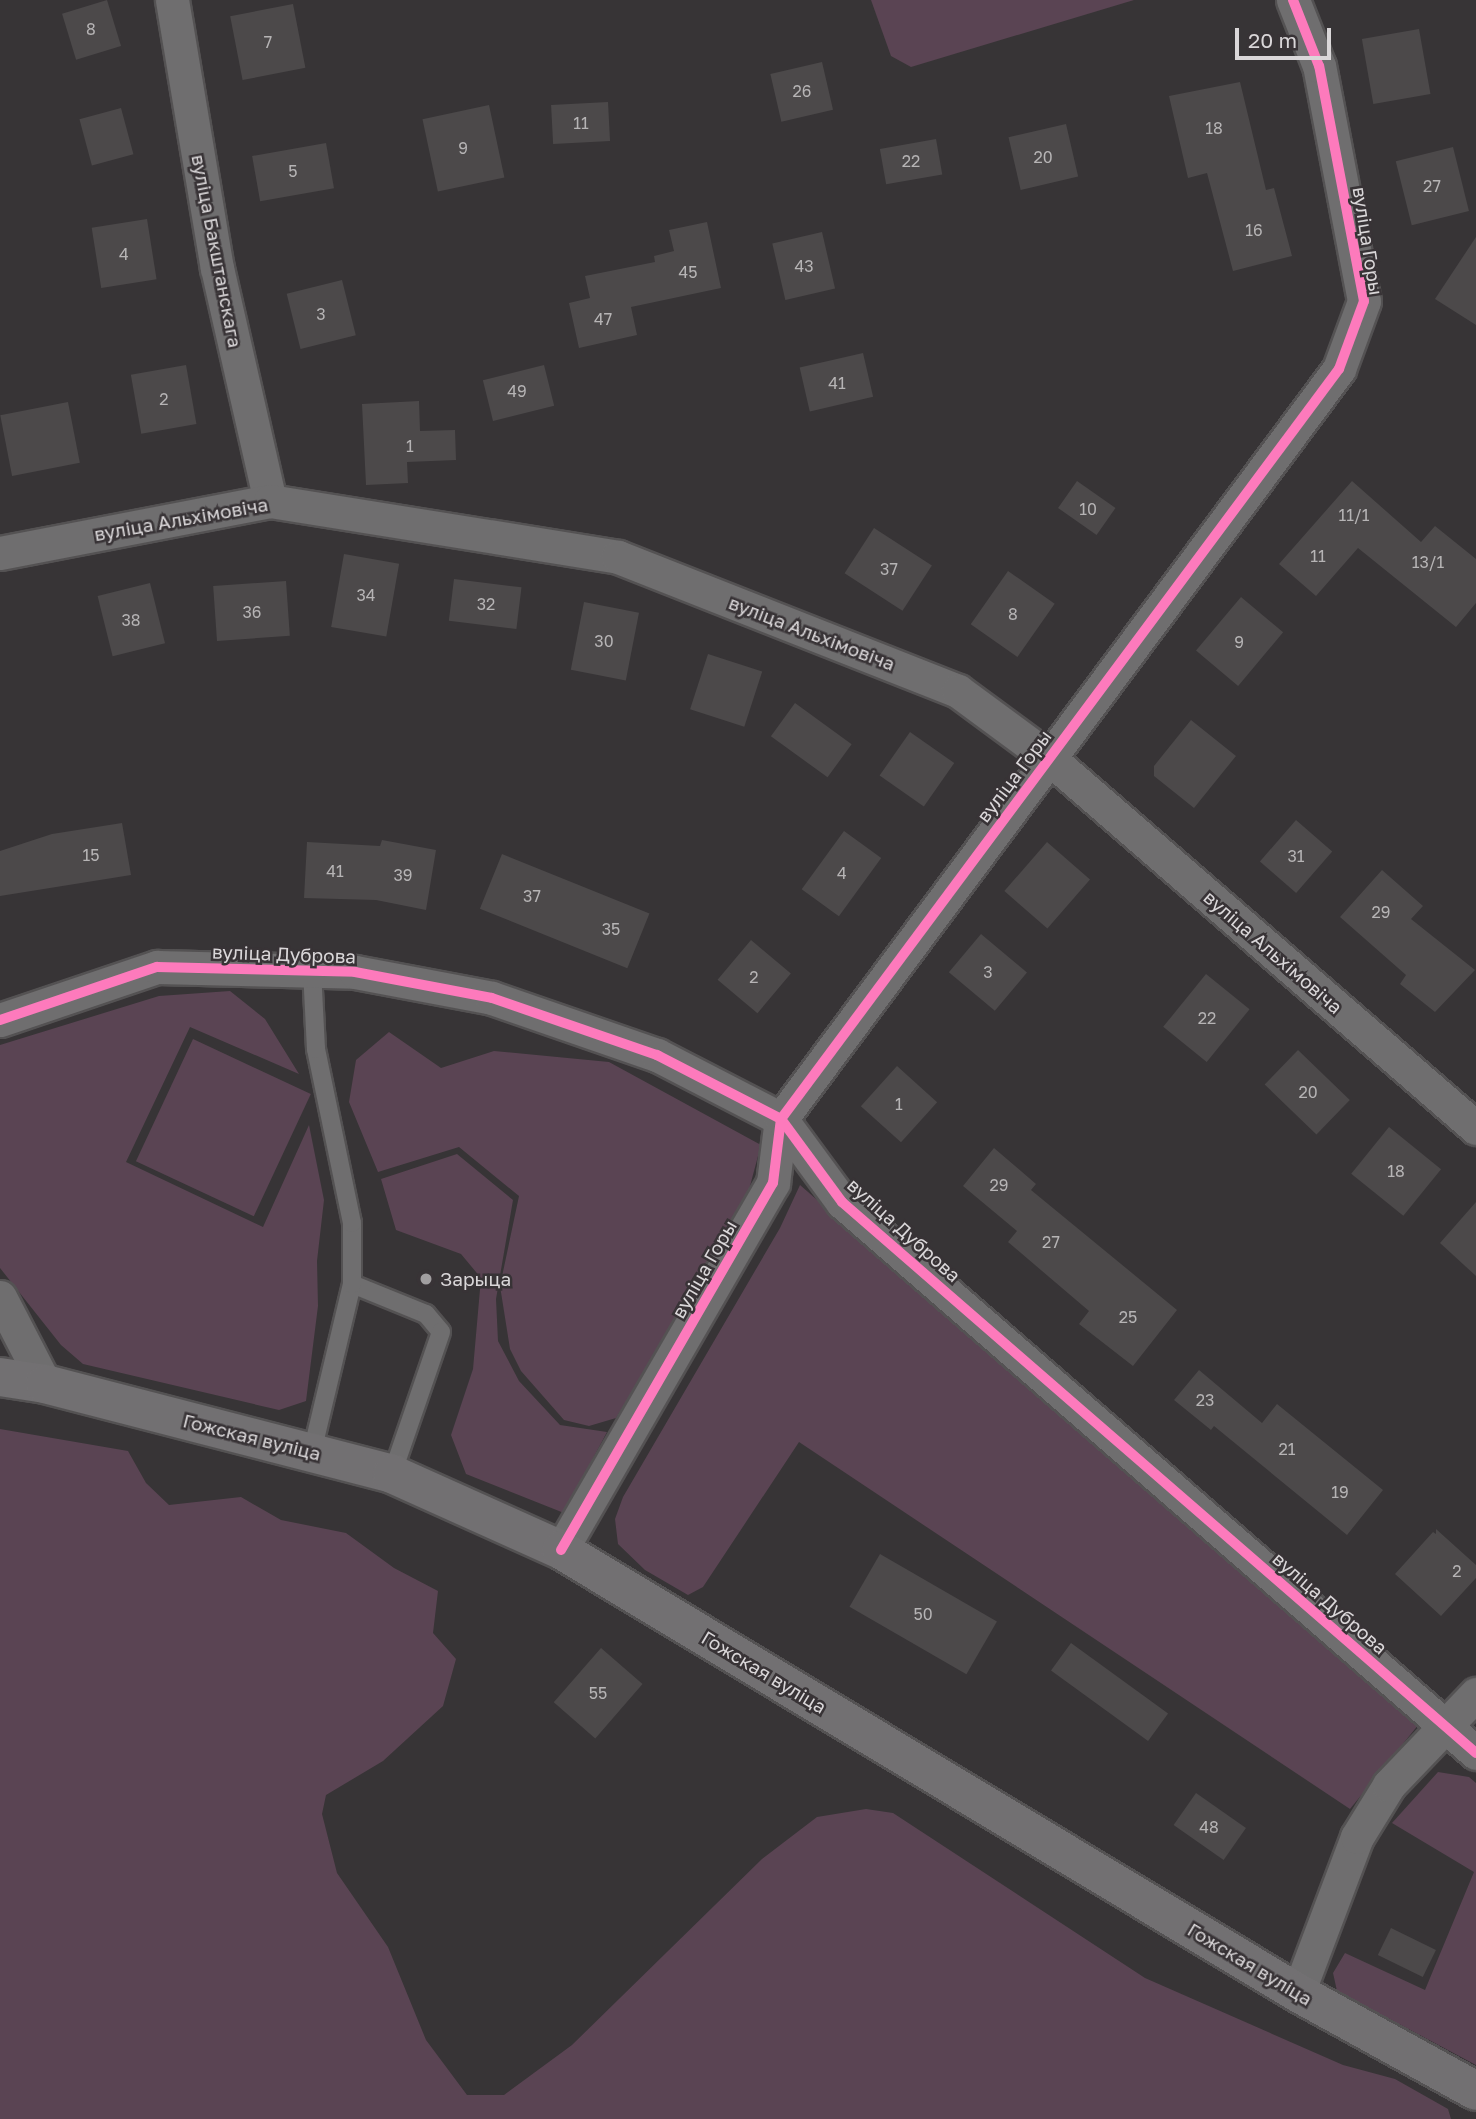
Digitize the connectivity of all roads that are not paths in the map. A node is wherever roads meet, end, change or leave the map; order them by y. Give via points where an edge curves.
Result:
1 (172, 0) edge
2 (1293, 0) edge
3 (270, 500) junction
4 (0, 553) edge
5 (1049, 758) junction
6 (312, 971) junction
7 (0, 1020) edge
8 (781, 1119) junction
9 (1476, 1128) edge
10 (352, 1284) junction
11 (0, 1297) edge
12 (0, 1377) edge
13 (45, 1384) junction
14 (312, 1451) junction
15 (392, 1474) junction
16 (561, 1550) junction
17 (1476, 1694) edge
18 (1444, 1726) junction
19 (1476, 1753) edge
20 (1298, 1993) junction
21 (1476, 2091) edge

1 - 3 street, вуліца Бакштанскага via 217,268
2 - 5 street, вуліца Горы via 1319,66 1364,301 1339,369
3 - 4 street, вуліца Альхімовіча
3 - 5 street, вуліца Альхімовіча via 618,557 958,691
5 - 8 street, вуліца Горы
5 - 9 street, вуліца Альхімовіча
6 - 7 street, вуліца Дуброва via 157,967
6 - 8 street, вуліца Дуброва via 355,972 492,998 656,1055
6 - 10 lane via 316,1049 352,1223
8 - 16 street, вуліца Горы via 773,1183
8 - 18 street, вуліца Дуброва via 842,1202
10 - 14 lane
10 - 15 lane via 426,1314 441,1332
11 - 13 street
12 - 13 street, Гожская вуліца
13 - 14 street, Гожская вуліца
14 - 15 street, Гожская вуліца
15 - 16 street, Гожская вуліца
16 - 20 street, Гожская вуліца
17 - 18 street
18 - 19 street, вуліца Дуброва
18 - 20 street via 1389,1785 1357,1837
20 - 21 street, Гожская вуліца

